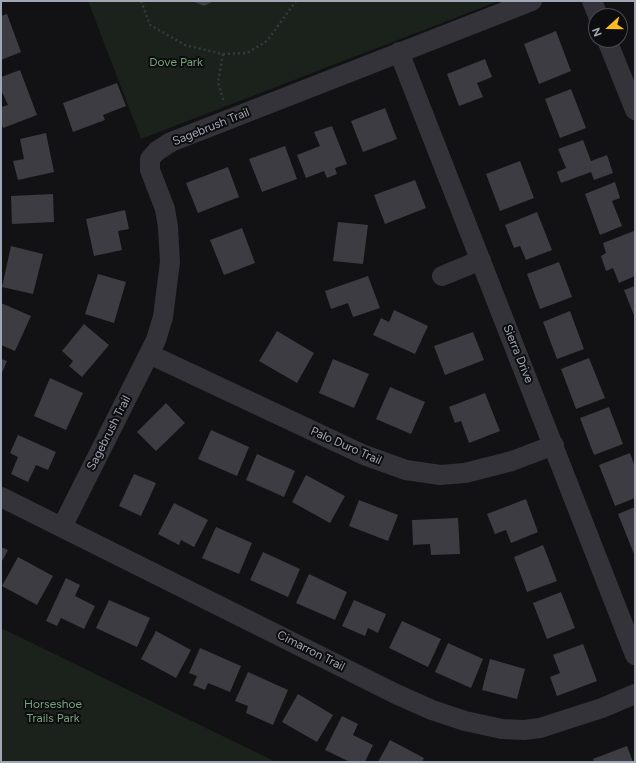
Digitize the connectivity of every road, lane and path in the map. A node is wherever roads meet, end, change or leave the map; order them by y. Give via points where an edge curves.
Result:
1 (141, 1) edge
2 (296, 1) edge
3 (532, 1) edge
4 (610, 48) edge
5 (399, 52) junction
6 (223, 54) junction
7 (635, 110) edge
8 (229, 119) junction
9 (481, 260) junction
10 (442, 276) dead end
11 (149, 354) junction
12 (554, 445) junction
13 (1, 497) edge
14 (62, 527) junction
15 (635, 655) edge
16 (635, 694) edge

1 - 6 path via 150,25 186,45
2 - 6 path via 267,41 248,53
3 - 5 street, Sagebrush Trail
4 - 7 street
5 - 8 street, Sagebrush Trail
5 - 9 street, Sierra Drive
6 - 8 path via 218,82
8 - 11 street, Sagebrush Trail via 171,142 150,159 150,170 165,209 170,262 163,317
9 - 10 street
9 - 12 street, Sierra Drive
11 - 12 street, Palo Duro Trail via 364,455 406,470 440,475 464,473 512,461
11 - 14 street, Sagebrush Trail
12 - 15 street, Sierra Drive
13 - 14 street, Cimarron Trail
14 - 16 street, Cimarron Trail via 396,694 465,721 502,729 540,728 602,708

